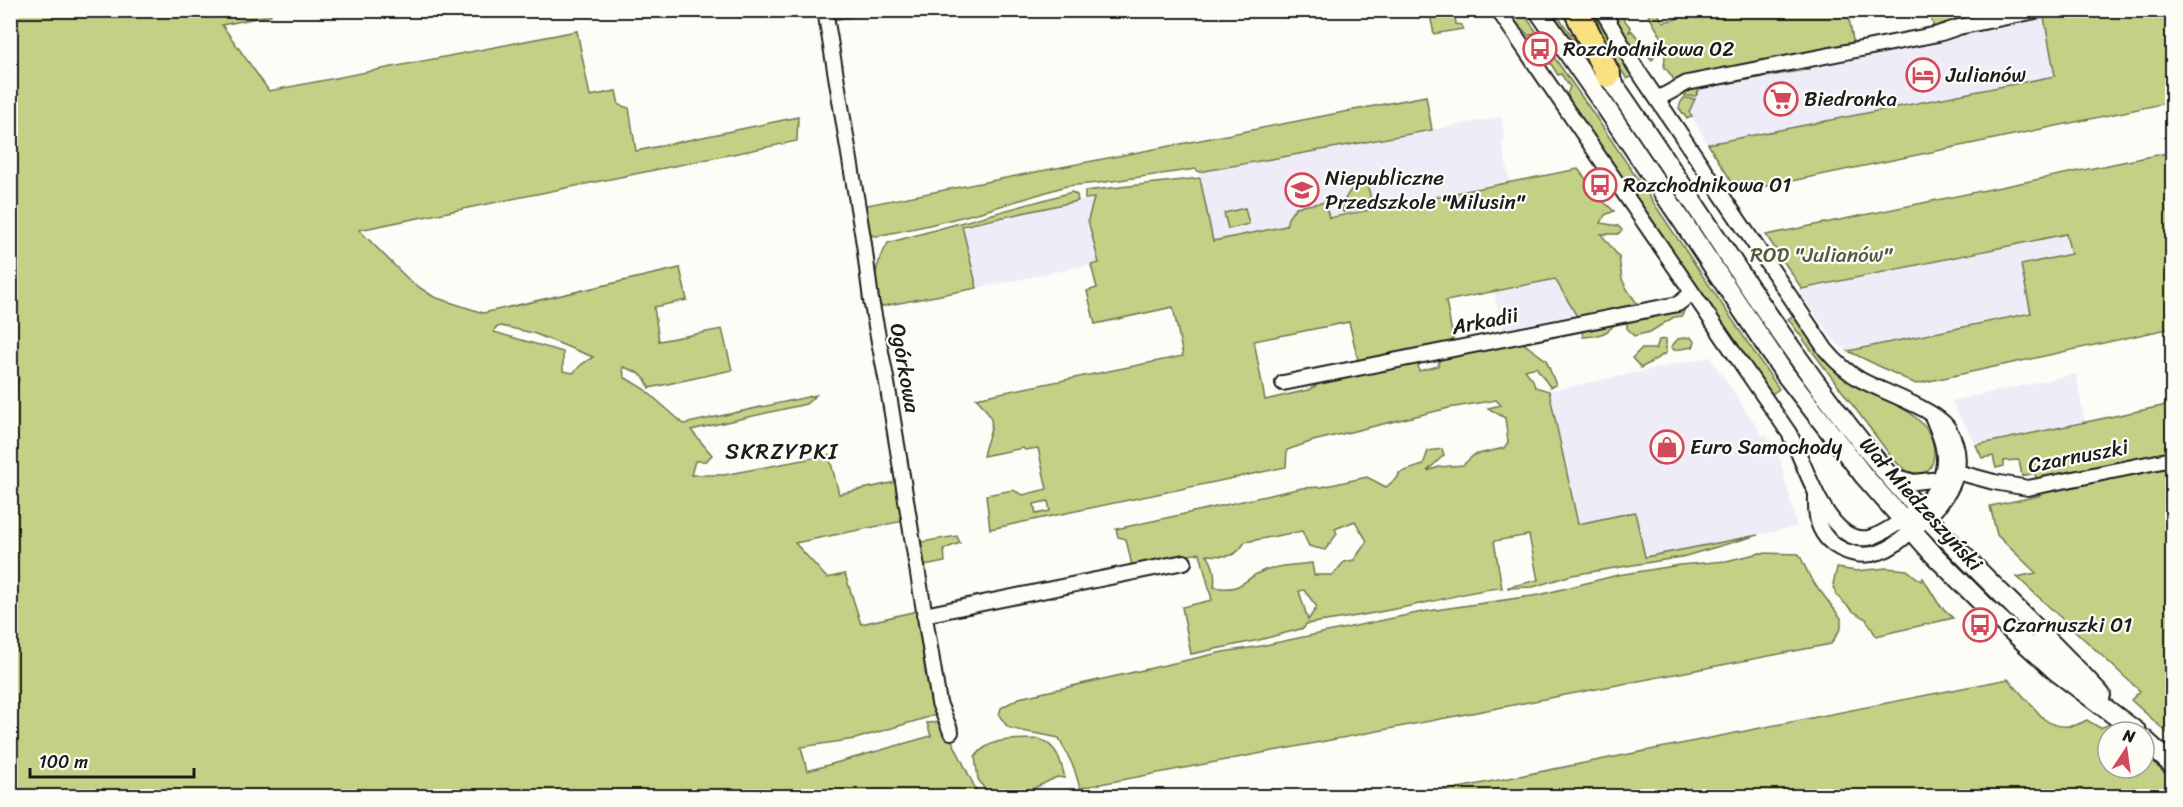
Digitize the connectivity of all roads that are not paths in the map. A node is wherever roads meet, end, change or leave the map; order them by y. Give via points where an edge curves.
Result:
1 (825, 10) edge
2 (1498, 10) edge
3 (1538, 10) edge
4 (1562, 10) edge
5 (1576, 10) edge
6 (1602, 10) edge
7 (2040, 10) edge
8 (1608, 75) junction
9 (1657, 99) junction
10 (1692, 293) junction
11 (1283, 383) dead end
12 (1932, 416) junction
13 (2172, 459) edge
14 (1957, 472) junction
15 (1888, 474) junction
16 (1940, 479) junction
17 (1922, 513) junction
18 (1906, 525) junction
19 (1184, 562) dead end
20 (924, 615) junction
21 (2121, 720) edge
22 (2125, 720) edge
23 (951, 732) dead end
24 (2156, 750) edge
25 (2172, 765) edge

1 - 20 street, Ogórkowa
2 - 10 street
3 - 18 main road, Wał Miedzeszyński via 1785,374
4 - 8 main road, Wał Miedzeszyński
5 - 8 highway
6 - 9 street
7 - 9 street via 1687,83
8 - 15 main road, Wał Miedzeszyński via 1798,359
9 - 12 street via 1826,350 1860,379
10 - 11 street, Arkadii via 1678,304
10 - 18 street via 1789,433 1816,494 1839,527 1858,538
12 - 14 street via 1940,419 1951,434
12 - 16 street via 1945,451
13 - 14 street, Czarnuszki via 2028,488
14 - 17 street via 1945,500
15 - 16 street via 1914,482
15 - 17 main road, Wał Miedzeszyński
16 - 17 street
17 - 18 street
17 - 22 main road, Wał Miedzeszyński
18 - 21 main road, Wał Miedzeszyński via 2031,650
19 - 20 street
20 - 23 street, Ogórkowa via 941,709
24 - 25 main road

